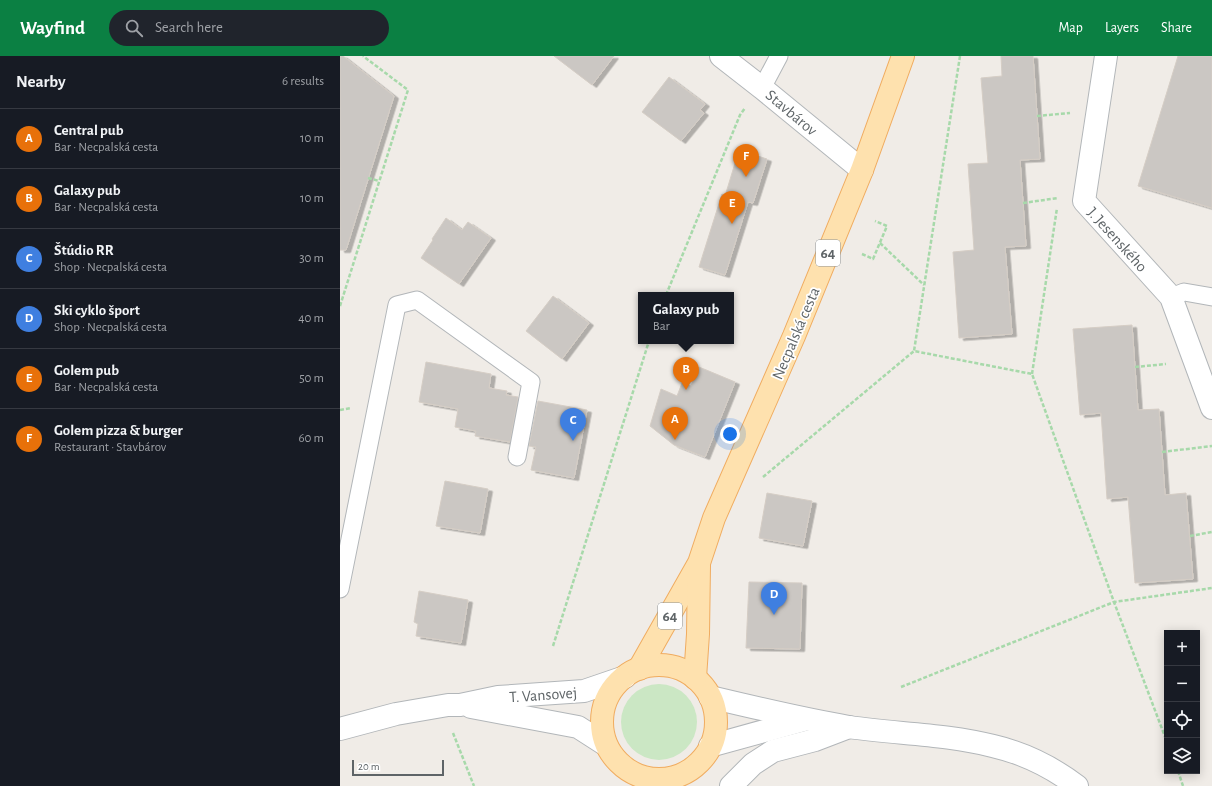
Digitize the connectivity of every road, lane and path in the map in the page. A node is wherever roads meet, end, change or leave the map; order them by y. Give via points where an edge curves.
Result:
1 (363, 56) edge
2 (721, 56) edge
3 (778, 56) edge
4 (903, 56) edge
5 (960, 56) edge
6 (1106, 56) edge
7 (762, 88) junction
8 (1098, 110) junction
9 (1037, 116) dead end
10 (862, 170) junction
11 (368, 178) dead end
12 (380, 181) junction
13 (1084, 201) junction
14 (1023, 203) dead end
15 (1057, 206) dead end
16 (875, 221) dead end
17 (880, 243) junction
18 (862, 254) dead end
19 (924, 285) junction
20 (667, 292) edge
21 (1171, 297) junction
22 (1212, 297) edge
23 (340, 306) edge
24 (648, 344) edge
25 (914, 352) junction
26 (1032, 374) junction
27 (1212, 408) edge
28 (1212, 446) edge
29 (1162, 452) dead end
30 (517, 457) dead end
31 (763, 477) dead end
32 (1212, 532) edge
33 (1190, 536) dead end
34 (699, 563) junction
35 (1212, 588) edge
36 (340, 589) edge
37 (1114, 602) junction
38 (553, 646) dead end
39 (632, 673) junction
40 (695, 678) junction
41 (901, 687) dead end
42 (710, 697) junction
43 (460, 705) junction
44 (805, 720) junction
45 (851, 727) junction
46 (451, 728) dead end
47 (340, 730) edge
48 (1165, 738) edge
49 (606, 745) junction
50 (710, 746) junction
51 (1179, 774) edge
52 (630, 777) edge
53 (679, 781) edge
54 (474, 786) edge
55 (731, 786) edge
56 (1077, 786) edge
57 (1183, 786) edge

1 - 12 path via 408,90
2 - 7 street, Stavbárov
3 - 7 lane
4 - 10 main road, Necpalská cesta / 64
5 - 19 path
6 - 8 street, J. Jesenského
7 - 10 street, Stavbárov
7 - 20 path via 740,115
8 - 9 path
8 - 13 street, J. Jesenského
10 - 34 main road, Necpalská cesta / 64 via 794,336 714,518
11 - 12 path
12 - 23 path
13 - 14 path via 1058,198
13 - 21 street, J. Jesenského
15 - 26 path
16 - 17 path via 887,226
17 - 18 path via 874,259
17 - 19 path
19 - 25 path
21 - 22 lane via 1184,292
21 - 27 street, J. Jesenského
24 - 38 path
25 - 26 path
25 - 31 path
26 - 37 path
28 - 29 path
30 - 36 lane via 531,382 417,300 396,305
32 - 33 path
34 - 39 main road, Necpalská cesta / 64 via 665,625
34 - 40 main road, Necpalská cesta / 64
35 - 37 path
37 - 41 path
37 - 48 path
39 - 40 main road, 64 via 668,666
39 - 43 street, T. Vansovej via 584,691 498,697
39 - 49 main road, 64 via 611,691 604,708 602,726
40 - 42 main road, 64
42 - 44 street
42 - 50 main road, 64 via 716,726
43 - 47 street, T. Vansovej via 396,714
43 - 49 street, T. Vansovej via 578,727
44 - 45 street
44 - 50 street
45 - 55 street via 773,751 753,764
45 - 56 street via 937,736 993,746 1021,755 1062,775
46 - 54 path
49 - 52 main road, 64
50 - 53 main road, 64 via 701,760
51 - 57 path
52 - 53 main road, 64 via 670,778

